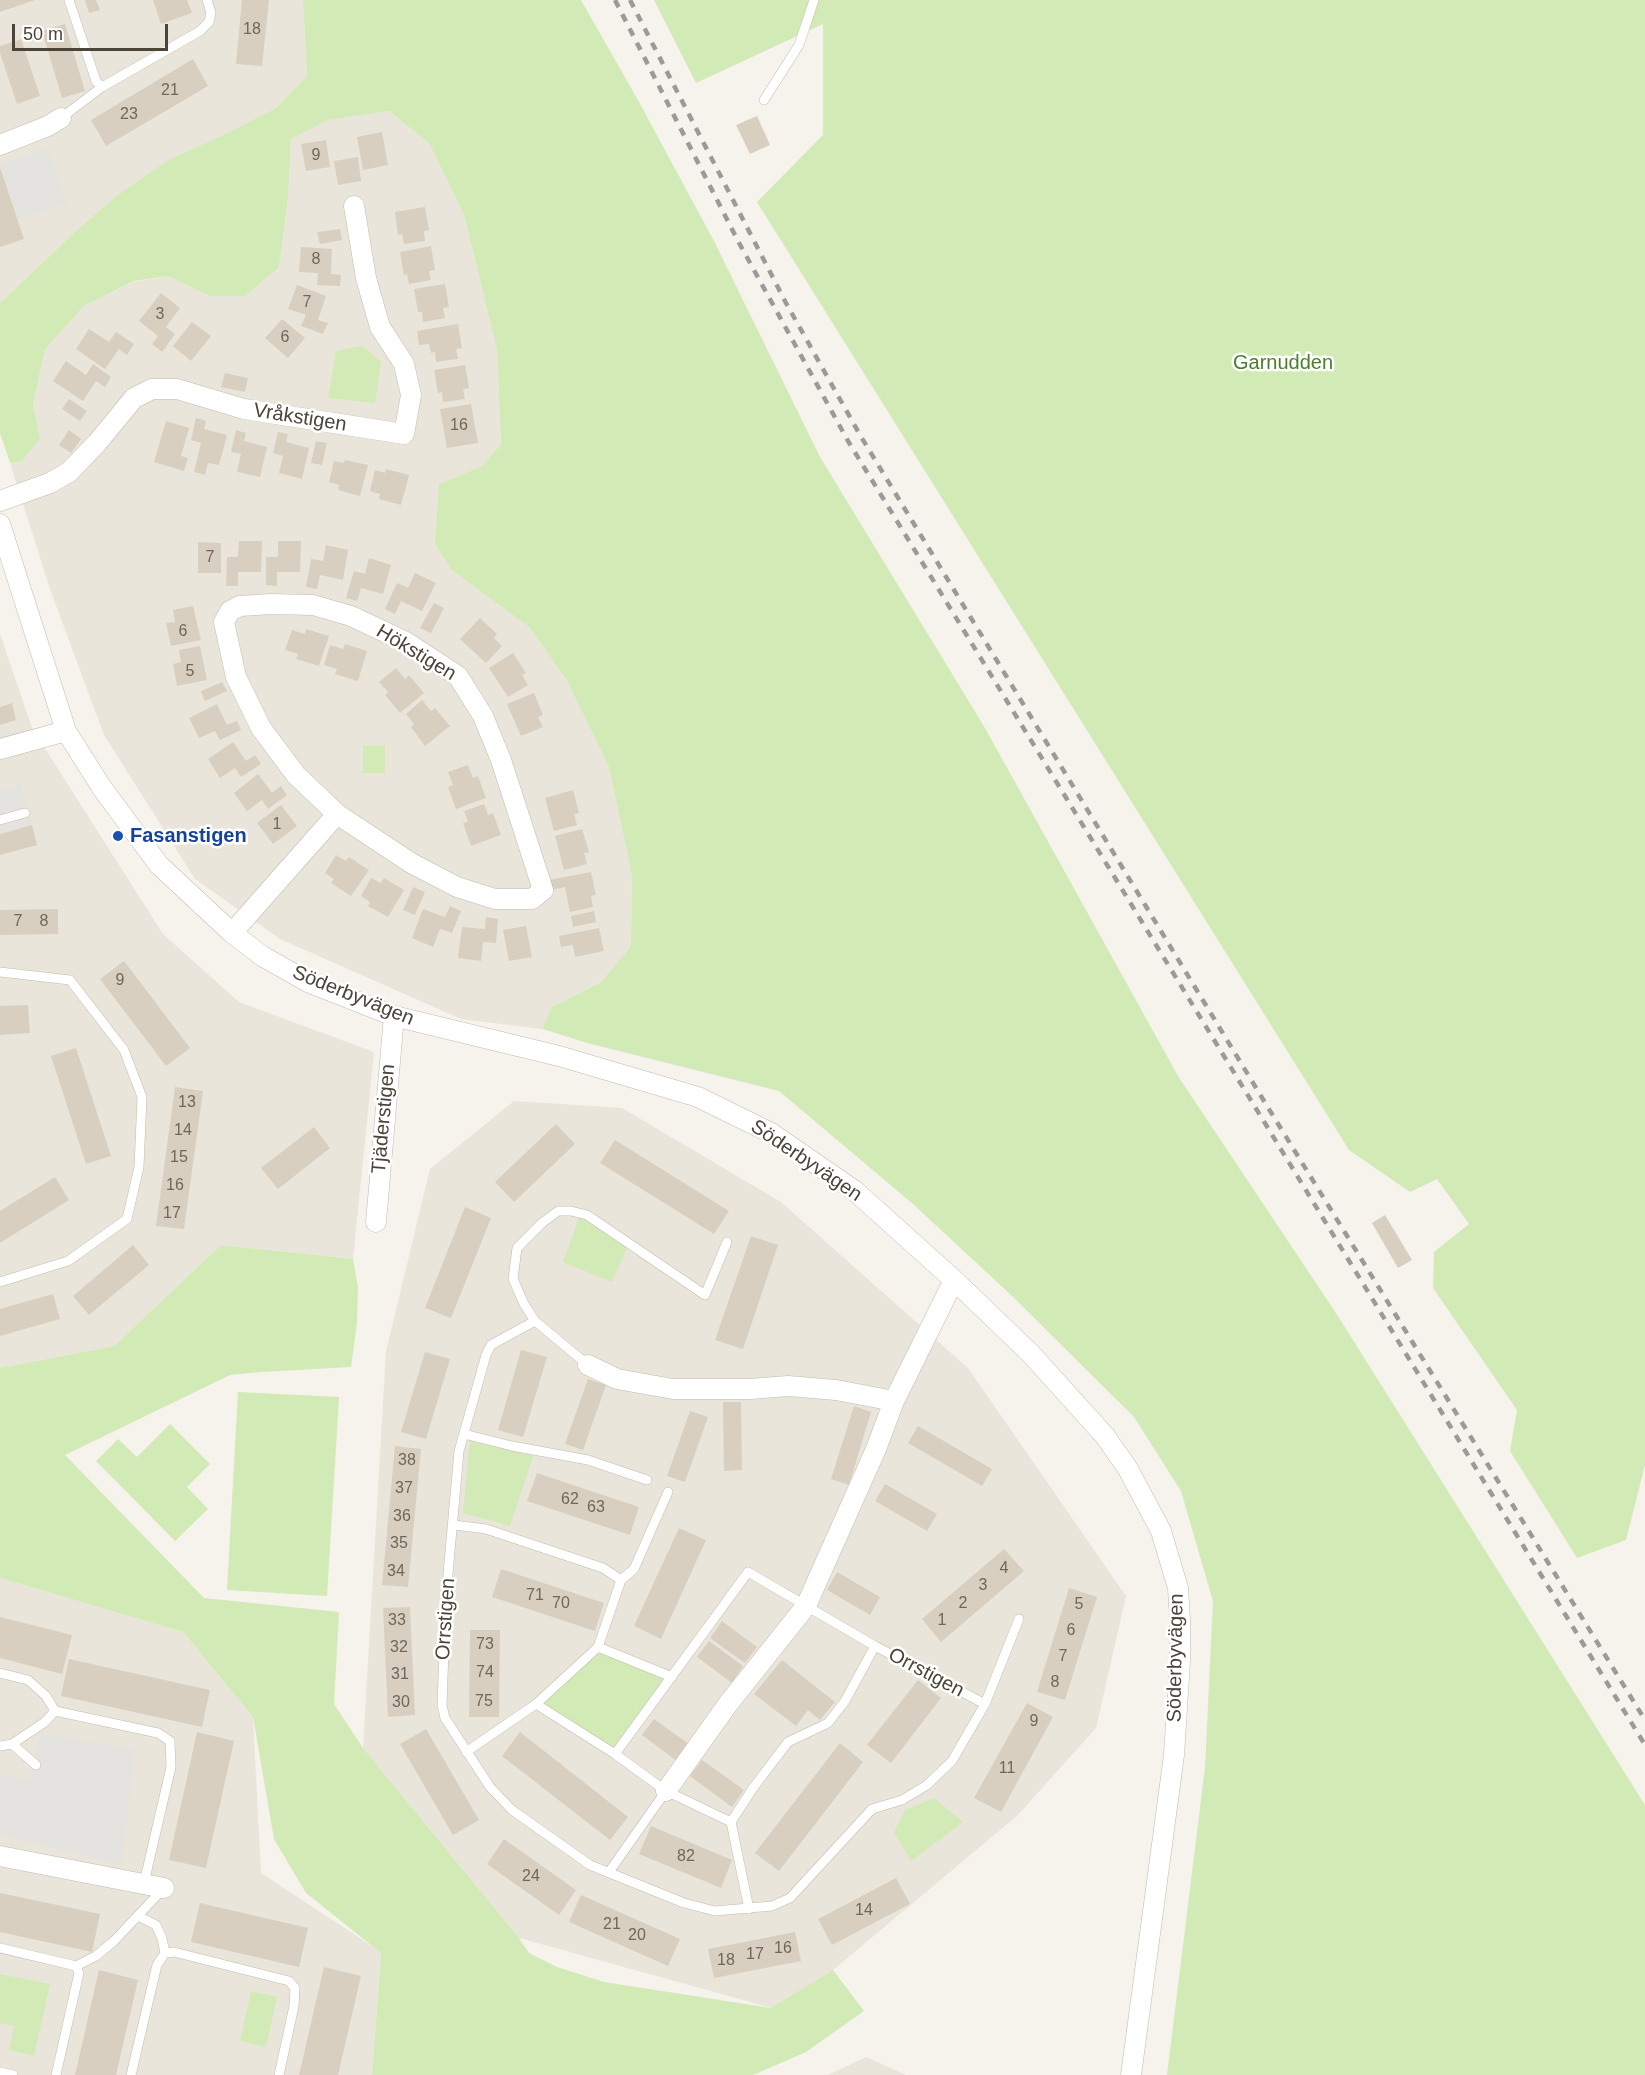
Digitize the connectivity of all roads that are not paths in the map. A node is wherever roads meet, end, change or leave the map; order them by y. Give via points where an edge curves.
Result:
1 (69, 0) edge
2 (207, 0) edge
3 (814, 0) edge
4 (102, 87) junction
5 (764, 100) dead end
6 (61, 118) joint
7 (0, 145) edge
8 (354, 206) dead end
9 (0, 501) edge
10 (0, 524) edge
11 (66, 731) junction
12 (0, 749) edge
13 (25, 813) dead end
14 (337, 814) junction
15 (0, 820) edge
16 (232, 933) junction
17 (0, 972) edge
18 (394, 1016) junction
19 (376, 1221) dead end
20 (727, 1242) dead end
21 (954, 1280) junction
22 (0, 1282) edge
23 (535, 1321) junction
24 (588, 1365) joint
25 (894, 1401) junction
26 (464, 1434) junction
27 (647, 1480) dead end
28 (668, 1492) dead end
29 (454, 1524) junction
30 (621, 1580) junction
31 (806, 1606) junction
32 (1019, 1619) dead end
33 (875, 1646) junction
34 (598, 1647) junction
35 (0, 1673) edge
36 (672, 1677) junction
37 (536, 1704) junction
38 (985, 1704) junction
39 (55, 1711) junction
40 (12, 1744) junction
41 (0, 1746) edge
42 (466, 1752) junction
43 (615, 1754) junction
44 (36, 1765) dead end
45 (666, 1791) junction
46 (731, 1822) junction
47 (0, 1856) edge
48 (609, 1872) junction
49 (144, 1883) junction
50 (164, 1888) joint
51 (749, 1909) junction
52 (138, 1916) junction
53 (0, 1948) edge
54 (165, 1953) junction
55 (76, 1966) junction
56 (0, 2072) edge
57 (13, 2075) edge
58 (56, 2075) edge
59 (131, 2075) edge
60 (279, 2075) edge
61 (1131, 2075) edge

1 - 4 lane via 96,81
2 - 4 lane via 209,22 200,31
3 - 5 lane via 799,45
4 - 6 lane
6 - 7 street
8 - 9 street, Vråkstigen via 366,278 380,327 404,364 411,395 404,434 244,410 177,388 152,389 134,398 69,472
10 - 11 street, Söderbyvägen
11 - 12 street
11 - 16 street, Söderbyvägen via 159,865
13 - 15 lane
14 - 14 street, Hökstigen via 411,863 457,887 495,899 532,899 543,890 501,760 483,716 458,676 406,642 351,616 313,605 240,606 230,611 224,622 236,677 261,728 296,775
14 - 16 street
16 - 18 street, Söderbyvägen via 262,956 310,983
17 - 22 lane via 70,980 124,1050 142,1097 139,1167 127,1219 68,1261
18 - 19 street, Tjäderstigen
18 - 21 street, Söderbyvägen via 559,1056 698,1097 771,1133 855,1191
20 - 23 lane via 705,1295 587,1215 558,1211 518,1248 513,1279
21 - 25 street
21 - 61 street, Söderbyvägen via 1038,1362 1105,1436 1128,1469 1161,1531 1178,1588 1180,1662 1174,1755
23 - 24 lane
23 - 26 lane, Orrstigen via 491,1344
24 - 25 street via 617,1379 673,1389 788,1386
25 - 31 street
26 - 27 lane via 588,1460
26 - 29 lane, Orrstigen via 459,1450
28 - 30 lane via 634,1569
29 - 30 lane via 518,1539 603,1568
29 - 42 lane, Orrstigen via 446,1596 442,1705 445,1718
30 - 34 lane
31 - 33 lane, Orrstigen
31 - 36 lane, Orrstigen via 748,1572
31 - 45 street via 728,1704
32 - 38 lane, Orrstigen
33 - 38 lane, Orrstigen
33 - 46 lane via 845,1701 828,1723 788,1742
34 - 36 lane
34 - 37 lane
35 - 39 lane via 28,1680 46,1696
36 - 43 lane
37 - 42 lane
37 - 43 lane
38 - 51 lane, Orrstigen via 952,1761 927,1785 902,1800 872,1809 790,1898 772,1906
39 - 40 lane
39 - 49 lane via 158,1733 170,1741 171,1767
40 - 41 lane
40 - 44 lane
42 - 48 lane, Orrstigen via 512,1810 590,1865
43 - 45 lane
45 - 46 lane
45 - 48 lane
46 - 51 lane
47 - 49 street
48 - 51 lane, Orrstigen via 684,1903 715,1911
49 - 50 street
50 - 52 lane
52 - 54 lane via 156,1925
52 - 55 lane via 96,1956
53 - 55 lane
54 - 59 lane via 157,1965
54 - 60 lane via 290,1981 295,1988 294,2006
55 - 58 lane via 79,1973
56 - 57 lane

